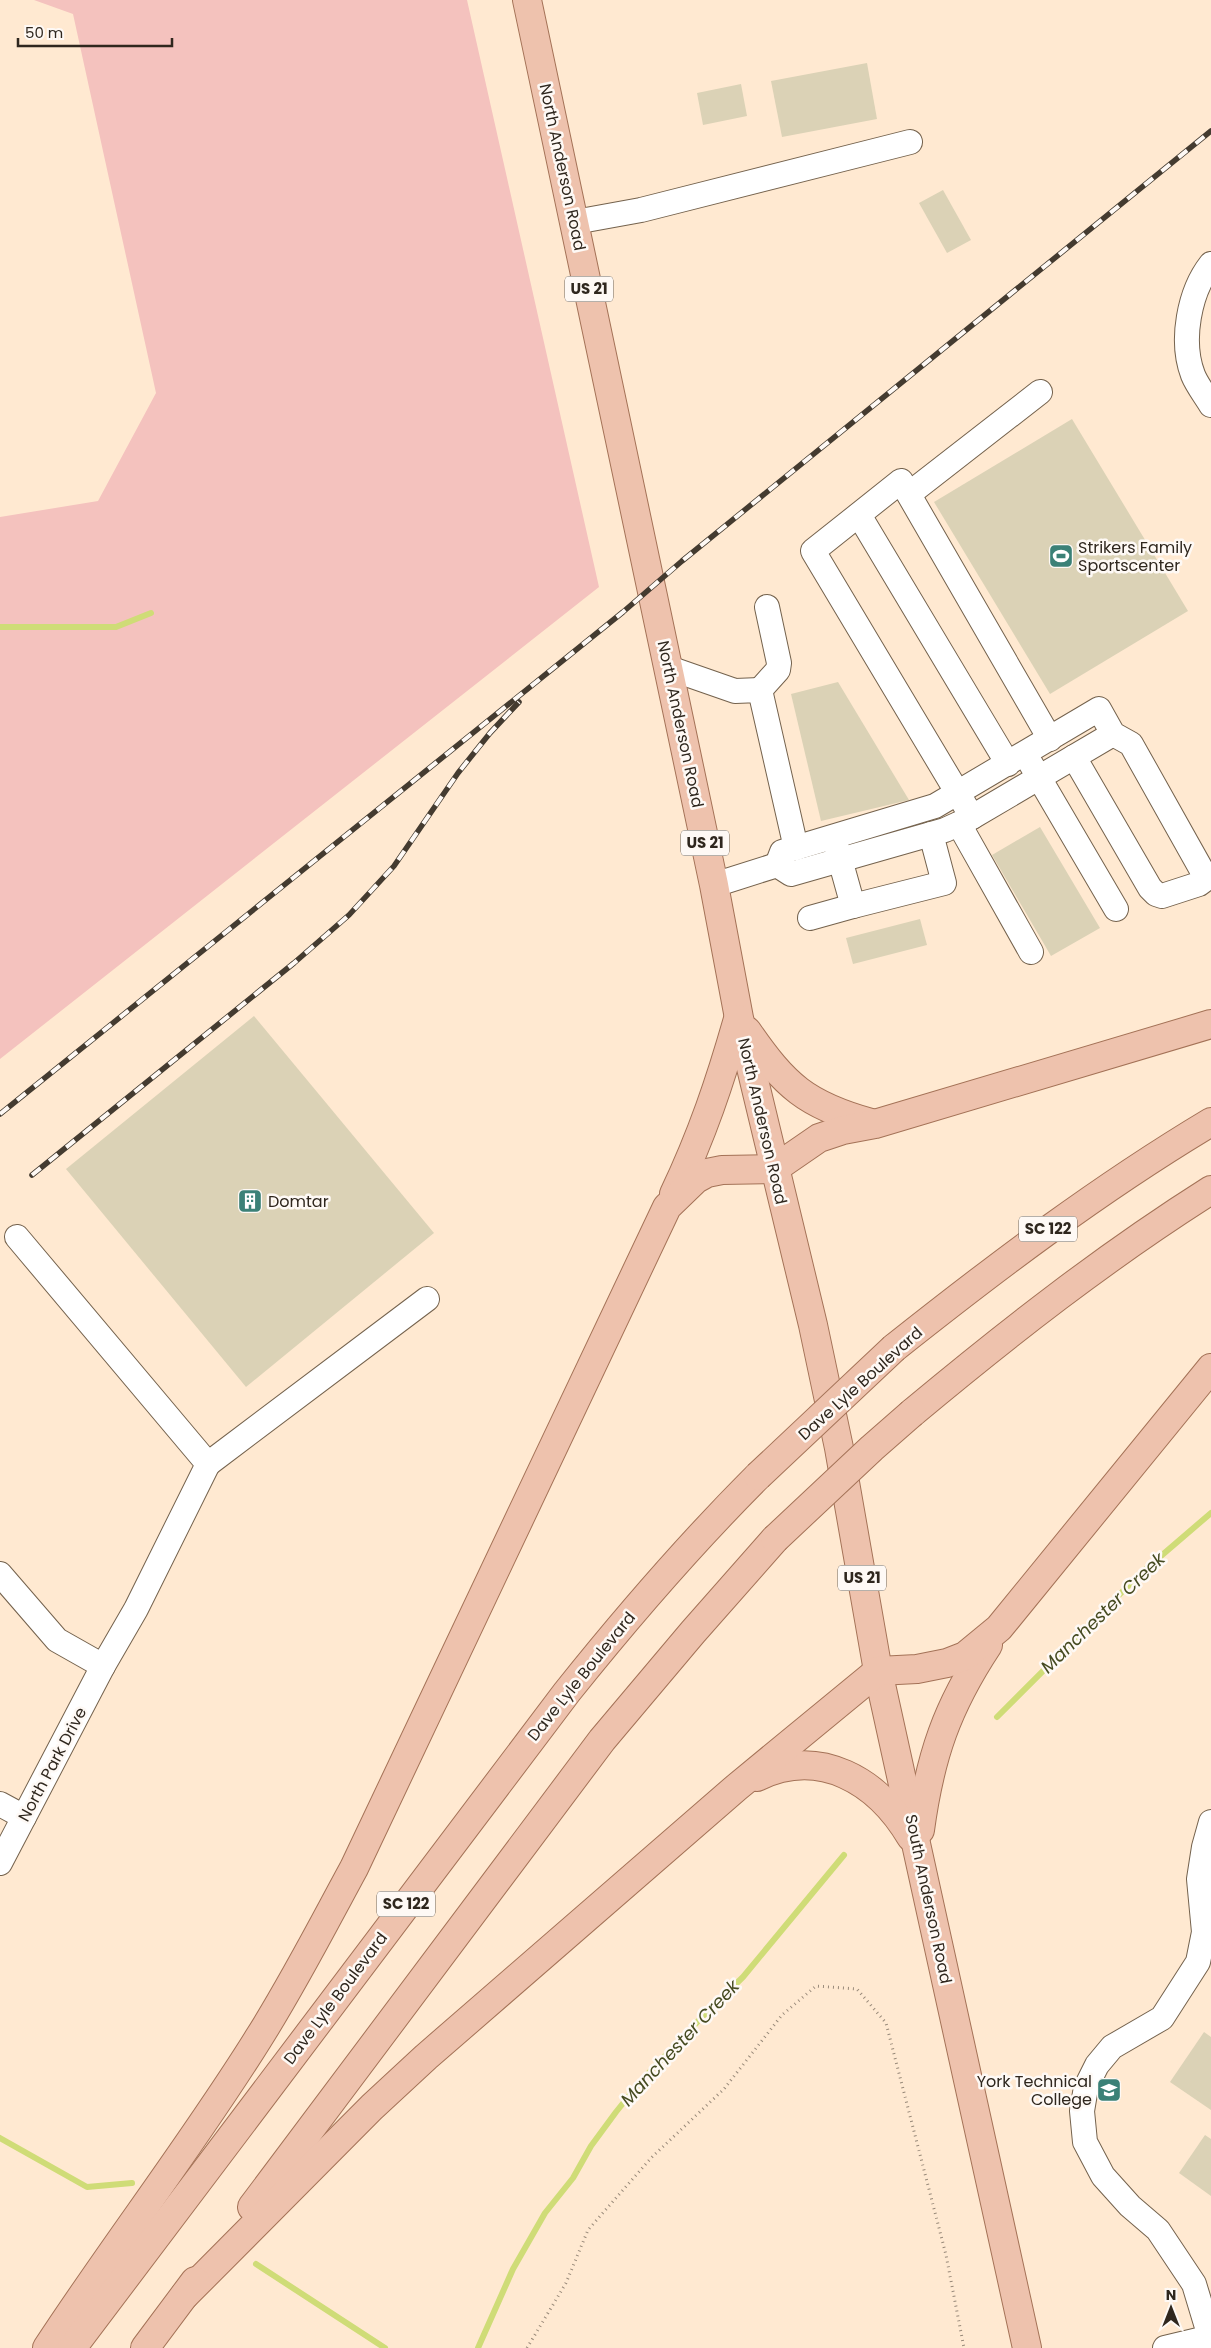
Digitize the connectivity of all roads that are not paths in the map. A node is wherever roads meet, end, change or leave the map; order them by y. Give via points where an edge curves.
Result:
1 (527, 0) edge
2 (910, 142) dead end
3 (575, 222) junction
4 (1211, 264) edge
5 (1040, 392) dead end
6 (1211, 405) edge
7 (905, 488) junction
8 (858, 515) junction
9 (767, 607) dead end
10 (669, 668) junction
11 (760, 690) junction
12 (1113, 734) junction
13 (1050, 738) junction
14 (1074, 757) junction
15 (1016, 759) junction
16 (1039, 777) junction
17 (959, 793) junction
18 (966, 820) junction
19 (931, 834) junction
20 (834, 836) junction
21 (796, 848) junction
22 (840, 860) junction
23 (777, 865) junction
24 (714, 885) junction
25 (853, 906) junction
26 (1116, 909) dead end
27 (810, 918) dead end
28 (1031, 952) dead end
29 (739, 1018) junction
30 (1211, 1024) edge
31 (1211, 1122) edge
32 (875, 1124) junction
33 (774, 1169) junction
34 (1211, 1190) edge
35 (667, 1207) junction
36 (17, 1237) dead end
37 (428, 1299) dead end
38 (1211, 1368) edge
39 (839, 1448) joint
40 (208, 1464) junction
41 (0, 1574) edge
42 (999, 1628) junction
43 (103, 1666) junction
44 (878, 1671) junction
45 (737, 1787) junction
46 (0, 1804) edge
47 (24, 1817) junction
48 (1211, 1822) edge
49 (918, 1849) junction
50 (0, 1863) edge
51 (185, 2295) junction
52 (1210, 2337) edge
53 (47, 2348) edge
54 (72, 2348) edge
55 (145, 2348) edge
56 (1027, 2348) edge
57 (1165, 2348) edge

1 - 3 main road, North Anderson Road / US 21
2 - 3 street via 641,210
3 - 10 main road, North Anderson Road / US 21
4 - 6 street via 1188,319 1186,342 1193,375
5 - 7 street
7 - 8 street
7 - 13 street
8 - 15 street
8 - 17 street via 812,551
9 - 11 street via 779,662 778,670
10 - 11 street via 735,692
10 - 24 main road, North Anderson Road / US 21
11 - 21 street
12 - 13 street via 1099,709
12 - 14 street
12 - 14 street via 1131,744 1204,874 1204,881 1199,884 1162,896 1150,888
13 - 15 street
14 - 16 street
15 - 16 street
15 - 17 street
16 - 18 street
16 - 26 street
17 - 18 street
17 - 20 street via 935,806
18 - 19 street
18 - 28 street
19 - 22 street
19 - 25 street via 944,883
20 - 21 street
20 - 22 street
21 - 23 street via 782,852
22 - 23 street via 791,874
22 - 25 street
23 - 24 street
24 - 29 main road, North Anderson Road / US 21
25 - 27 street
29 - 32 main road via 763,1054 790,1084 826,1109
29 - 33 main road, North Anderson Road / US 21
29 - 35 main road via 706,1121
30 - 32 main road
31 - 54 main road, Dave Lyle Boulevard / SC 122, bridge via 1045,1231 894,1348 758,1476 675,1564 567,1692
32 - 33 main road via 819,1138
33 - 35 main road via 707,1173 696,1178
33 - 39 main road, North Anderson Road / US 21 via 813,1325
34 - 51 main road, bridge via 1120,1249 1016,1326 912,1413 776,1539 602,1740
35 - 53 main road via 354,1868 318,1935 259,2038
36 - 40 street
37 - 40 street
38 - 42 main road
39 - 44 main road, South Anderson Road / US 21
40 - 43 street, North Park Drive via 136,1609
41 - 43 street via 57,1640
42 - 44 main road via 965,1656 947,1664
42 - 49 main road via 951,1708 931,1766
43 - 47 street, North Park Drive
44 - 45 main road
44 - 49 main road, South Anderson Road / US 21
45 - 49 main road via 784,1768 833,1768 857,1779 878,1796 902,1821
45 - 51 main road via 372,2107
46 - 47 street
47 - 50 street, North Park Drive
48 - 52 street via 1199,1879 1204,1932 1198,1962 1162,2018 1112,2047 1097,2065 1086,2087 1082,2111 1085,2142 1103,2176 1158,2230 1194,2284
49 - 56 main road, South Anderson Road / US 21
51 - 55 main road
52 - 57 street

